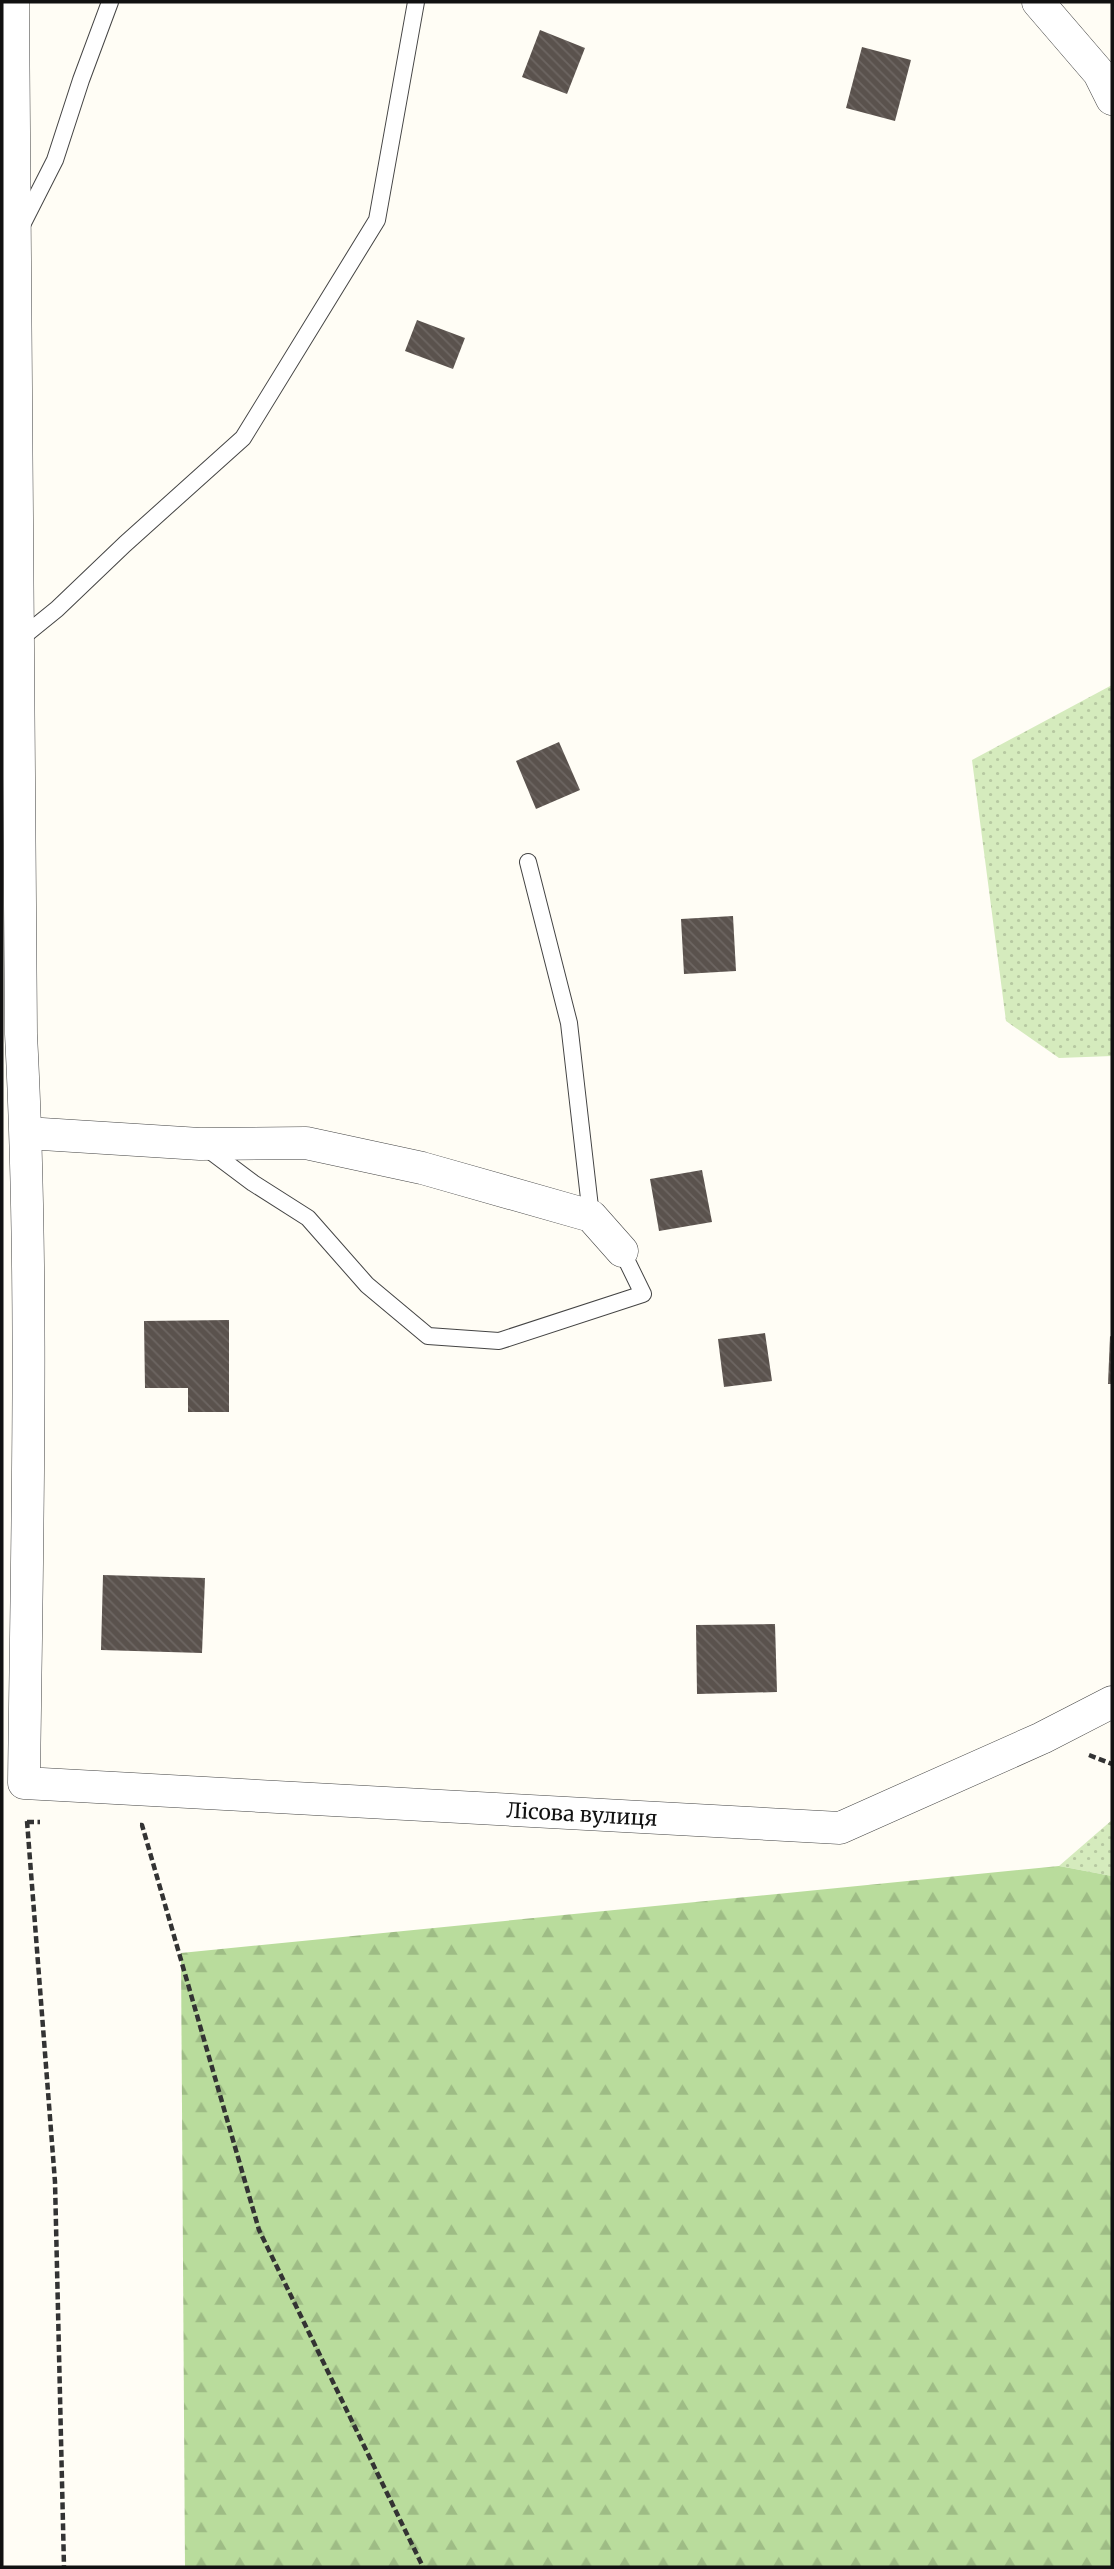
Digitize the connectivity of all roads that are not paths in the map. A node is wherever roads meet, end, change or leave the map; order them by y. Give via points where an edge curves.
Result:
1 (13, 2) edge
2 (110, 2) edge
3 (416, 2) edge
4 (1038, 2) edge
5 (1112, 99) edge
6 (16, 234) junction
7 (20, 639) junction
8 (527, 862) dead end
9 (11, 1044) edge
10 (26, 1133) junction
11 (201, 1144) junction
12 (591, 1216) junction
13 (622, 1251) joint
14 (1112, 1702) edge

1 - 6 street
2 - 6 lane via 55,160
3 - 7 lane via 377,220 243,438
4 - 5 street via 1099,73
6 - 7 street
7 - 9 street
8 - 12 lane via 569,1023
9 - 10 street
10 - 11 street
10 - 14 street, Лісова вулиця via 29,1370 24,1783 840,1828
11 - 12 street via 306,1143 422,1168
11 - 13 lane via 308,1218 366,1284 428,1336 499,1341 643,1294
12 - 13 street

